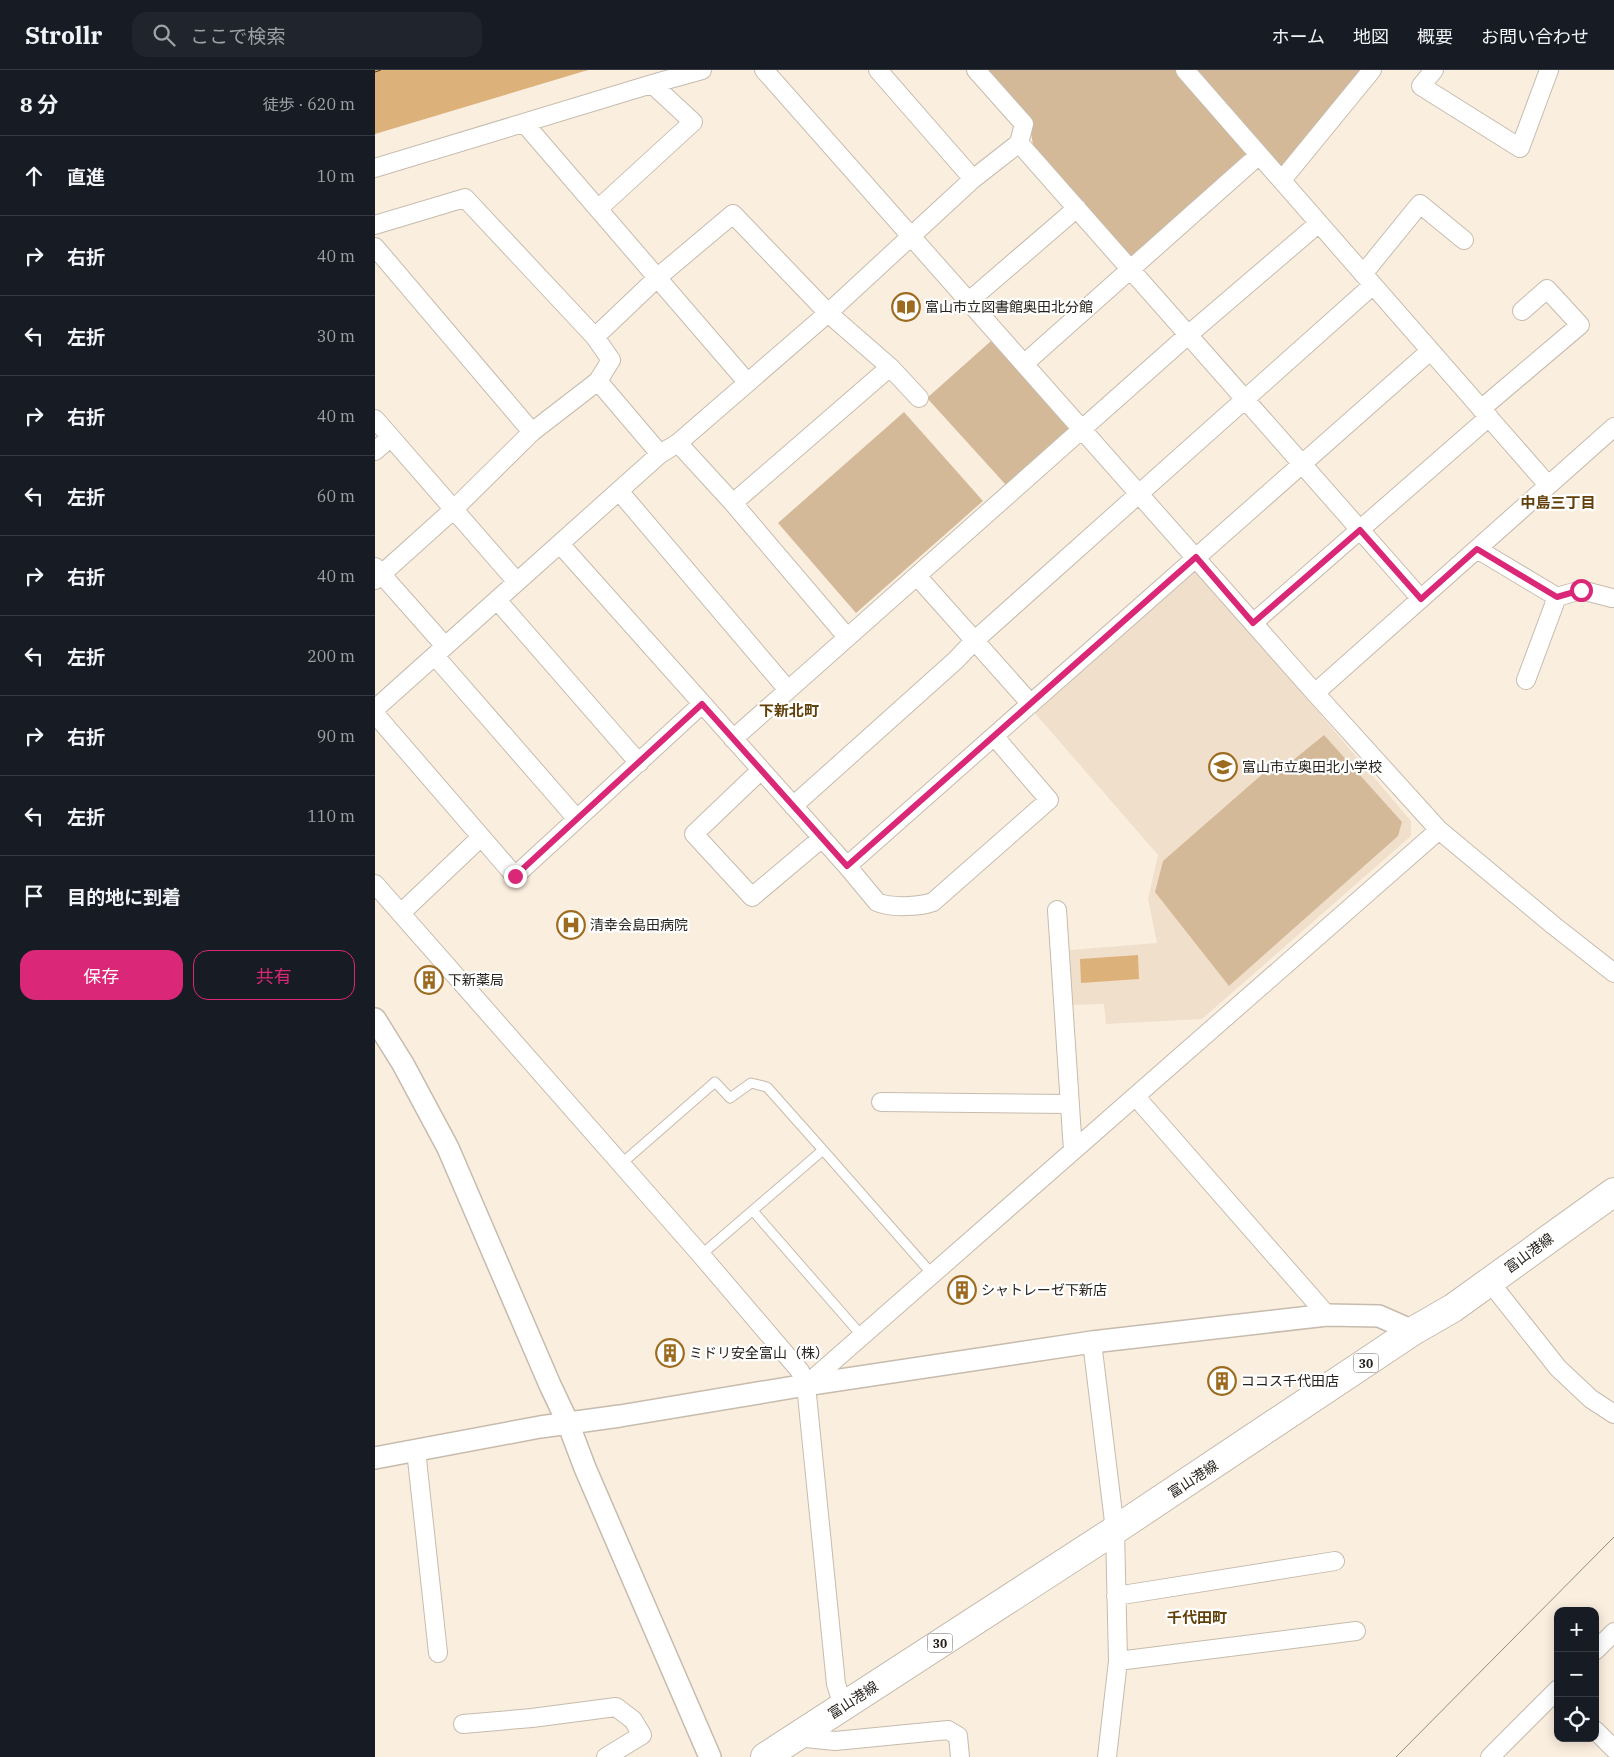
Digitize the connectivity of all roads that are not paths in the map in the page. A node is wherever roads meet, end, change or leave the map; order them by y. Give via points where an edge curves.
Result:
1 (702, 70) edge
2 (764, 70) edge
3 (878, 70) edge
4 (977, 70) edge
5 (1185, 70) edge
6 (1372, 70) edge
7 (1434, 70) edge
8 (1549, 70) edge
9 (652, 84) junction
10 (524, 123) junction
11 (1019, 143) junction
12 (1259, 155) junction
13 (375, 168) edge
14 (973, 180) junction
15 (1282, 180) junction
16 (1077, 208) junction
17 (598, 209) junction
18 (1319, 223) junction
19 (375, 225) edge
20 (911, 237) junction
21 (1464, 240) dead end
22 (375, 248) edge
23 (1131, 270) junction
24 (658, 277) junction
25 (1368, 280) junction
26 (969, 301) junction
27 (1522, 312) dead end
28 (827, 313) junction
29 (1188, 334) junction
30 (595, 338) junction
31 (1430, 351) junction
32 (1025, 363) junction
33 (890, 367) junction
34 (597, 381) junction
35 (747, 382) junction
36 (919, 398) dead end
37 (1245, 399) junction
38 (1485, 413) junction
39 (375, 419) edge
40 (1614, 427) edge
41 (1082, 429) junction
42 (532, 432) junction
43 (391, 437) junction
44 (678, 442) junction
45 (375, 451) edge
46 (660, 454) junction
47 (1302, 463) junction
48 (1549, 485) junction
49 (619, 491) junction
50 (1139, 494) junction
51 (733, 503) junction
52 (454, 509) junction
53 (1360, 530) junction
54 (560, 544) junction
55 (1477, 549) junction
56 (1196, 557) junction
57 (377, 574) edge
58 (917, 576) junction
59 (517, 582) junction
60 (1557, 597) junction
61 (1612, 598) dead end
62 (1421, 599) junction
63 (497, 600) junction
64 (1253, 623) junction
65 (847, 637) junction
66 (974, 641) junction
67 (440, 651) junction
68 (1526, 680) dead end
69 (788, 690) junction
70 (1315, 693) junction
71 (702, 704) junction
72 (1031, 704) junction
73 (375, 709) edge
74 (375, 714) edge
75 (994, 736) junction
76 (733, 739) junction
77 (639, 763) junction
78 (761, 770) junction
79 (793, 806) junction
80 (577, 819) junction
81 (1439, 830) junction
82 (481, 837) junction
83 (822, 838) junction
84 (847, 866) junction
85 (375, 884) edge
86 (1057, 910) dead end
87 (401, 913) junction
88 (1614, 973) edge
89 (375, 1019) edge
90 (1136, 1097) junction
91 (881, 1102) dead end
92 (1070, 1104) junction
93 (823, 1150) junction
94 (1073, 1151) junction
95 (621, 1164) junction
96 (1614, 1192) edge
97 (753, 1211) junction
98 (701, 1255) junction
99 (932, 1274) junction
100 (1489, 1282) junction
101 (1327, 1315) junction
102 (1413, 1331) junction
103 (862, 1336) junction
104 (1092, 1342) junction
105 (806, 1385) junction
106 (1614, 1414) edge
107 (568, 1424) junction
108 (416, 1450) junction
109 (375, 1458) edge
110 (1115, 1530) junction
111 (1335, 1562) dead end
112 (1116, 1596) junction
113 (1356, 1631) dead end
114 (1614, 1632) edge
115 (1599, 1647) edge
116 (438, 1653) dead end
117 (1118, 1661) junction
118 (1554, 1694) edge
119 (843, 1706) junction
120 (463, 1724) dead end
121 (1599, 1734) edge
122 (796, 1737) junction
123 (1614, 1749) edge
124 (606, 1757) edge
125 (709, 1757) edge
126 (765, 1757) edge
127 (960, 1757) edge
128 (1107, 1757) edge
129 (1490, 1757) edge

1 - 9 street
2 - 20 street
3 - 14 street
4 - 11 street via 1024,124
5 - 12 street
6 - 15 street
7 - 8 street via 1421,86 1520,148
9 - 10 street
9 - 17 street via 693,122
10 - 13 street
10 - 17 street
11 - 14 street
11 - 16 street
12 - 15 street
12 - 23 street
14 - 20 street
15 - 18 street
16 - 23 street
16 - 26 street
17 - 24 street
18 - 25 street
18 - 29 street
19 - 30 street via 465,198
20 - 26 street
20 - 28 street
21 - 25 street via 1420,204
22 - 42 street
23 - 29 street
23 - 32 street
24 - 28 street via 733,214
24 - 30 street
24 - 35 street
25 - 31 street
25 - 37 street
26 - 32 street
27 - 38 street via 1547,289 1581,326
28 - 33 street
28 - 35 street
29 - 37 street
29 - 41 street
30 - 34 street via 611,360
31 - 38 street
31 - 47 street
32 - 41 street
33 - 36 street
33 - 51 street
34 - 42 street
34 - 46 street
35 - 44 street
37 - 47 street
37 - 50 street
38 - 48 street
38 - 53 street
39 - 43 street
40 - 48 street
41 - 50 street
41 - 58 street
42 - 52 street
43 - 45 street
43 - 52 street
44 - 46 street
44 - 51 street
46 - 49 street
47 - 53 street
47 - 56 street
48 - 55 street
49 - 54 street
49 - 69 street
50 - 56 street
50 - 66 street
51 - 65 street
52 - 57 street
52 - 59 street
53 - 62 street
53 - 64 street
54 - 59 street
54 - 71 street
55 - 60 street
55 - 62 street
56 - 64 street
56 - 72 street
57 - 67 street
58 - 65 street
58 - 66 street
59 - 63 street
60 - 61 street via 1581,590
60 - 68 street
62 - 70 street
63 - 67 street
63 - 77 street
64 - 70 street
65 - 69 street
66 - 72 street
66 - 79 street
67 - 73 street
67 - 80 street
69 - 76 street
70 - 81 street
71 - 76 street
71 - 77 street
72 - 75 street
74 - 82 street
75 - 84 street
75 - 84 street via 1049,800 933,902 924,905 884,905 877,902
76 - 78 street
77 - 80 street
78 - 79 street
78 - 83 street via 694,834 752,897
79 - 83 street
80 - 82 street via 515,876
81 - 88 street
81 - 90 street
82 - 87 street
83 - 84 street
85 - 87 street
86 - 92 street
87 - 95 street
89 - 107 street via 448,1148
90 - 94 street
90 - 101 street
91 - 92 street
92 - 94 street
93 - 95 lane via 767,1087 751,1083 730,1098 715,1082
93 - 97 lane
93 - 99 lane
94 - 99 street
95 - 98 street
96 - 100 main road, 富山港線 / 30
97 - 98 lane
97 - 103 lane
98 - 105 street via 795,1363
99 - 103 street
100 - 102 main road, 富山港線 / 30
100 - 106 street via 1558,1368
101 - 102 street via 1379,1316
101 - 104 street
102 - 110 main road, 富山港線 / 30
103 - 105 street
104 - 105 street
104 - 110 street
105 - 107 street
105 - 119 street via 836,1684
107 - 108 street
107 - 125 street
108 - 109 street
108 - 116 street
110 - 112 street
110 - 119 main road, 富山港線 / 30
111 - 112 street
112 - 117 street
113 - 117 street
114 - 115 street
117 - 128 street
118 - 129 street
119 - 122 main road, 富山港線 / 30
120 - 124 street via 616,1707 633,1720 642,1735
121 - 123 street
122 - 126 main road, 富山港線 / 30
122 - 127 street via 835,1741 948,1730 958,1736

